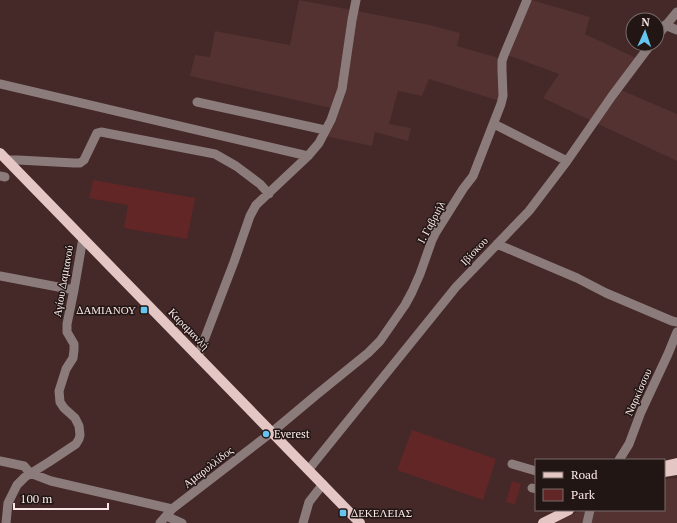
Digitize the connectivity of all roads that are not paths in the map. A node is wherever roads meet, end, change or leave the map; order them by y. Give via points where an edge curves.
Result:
1 (356, 0) edge
2 (527, 0) edge
3 (677, 12) edge
4 (665, 25) joint
5 (677, 30) edge
6 (645, 52) edge
7 (0, 84) edge
8 (197, 102) dead end
9 (494, 124) junction
10 (325, 130) junction
11 (4, 156) edge
12 (308, 156) junction
13 (567, 161) junction
14 (269, 194) junction
15 (83, 238) junction
16 (497, 244) junction
17 (0, 276) edge
18 (74, 290) junction
19 (677, 322) edge
20 (677, 332) edge
21 (198, 356) junction
22 (272, 432) junction
23 (620, 459) edge
24 (0, 461) edge
25 (677, 462) edge
26 (512, 464) dead end
27 (665, 466) edge
28 (309, 469) junction
29 (677, 470) edge
30 (535, 472) edge
31 (665, 472) edge
32 (30, 473) junction
33 (323, 484) junction
34 (4, 503) edge
35 (172, 509) junction
36 (567, 511) edge
37 (590, 511) edge
38 (163, 520) edge
39 (6, 523) edge
40 (182, 523) edge
41 (302, 523) edge
42 (360, 523) edge
43 (543, 523) edge
44 (587, 523) edge

1 - 10 street via 342,89
2 - 9 street, Ι. Γαβριήλ via 504,55 503,96
3 - 4 street
4 - 5 street
6 - 13 street, Ιβίσκου
7 - 12 street
8 - 10 street
9 - 13 street
9 - 22 street, Ι. Γαβριήλ via 473,176 436,232 415,286 380,341
10 - 12 street via 319,143
11 - 14 street via 18,160 80,163 84,160 97,133 101,132 215,154 236,166
11 - 15 main road, Καραμανλή
12 - 14 street
13 - 16 street, Ιβίσκου via 529,211
14 - 21 street via 256,205 250,216
15 - 18 street, Αγίου Δαμιανού
15 - 21 main road, Καραμανλή
16 - 19 street
16 - 28 street, Ιβίσκου via 456,287
17 - 18 street
18 - 32 street, Αγίου Δαμιανού via 67,324 67,332 74,344 73,358 66,369 59,397 64,408 75,418 80,435 76,444
20 - 23 street, Ναρκίσσου via 629,444
21 - 22 main road, Καραμανλή
22 - 28 main road, Καραμανλή
22 - 35 street, Αμαρυλλίδος
24 - 32 street via 24,466
25 - 27 main road
26 - 30 street
28 - 33 main road, Καραμανλή
29 - 31 main road
32 - 34 street, Αγίου Δαμιανού
32 - 35 street via 51,481
33 - 41 street via 309,502
33 - 42 main road, Καραμανλή
34 - 39 street, Αγίου Δαμιανού
35 - 38 street, Αμαρυλλίδος
36 - 43 main road
37 - 44 street
38 - 40 street

